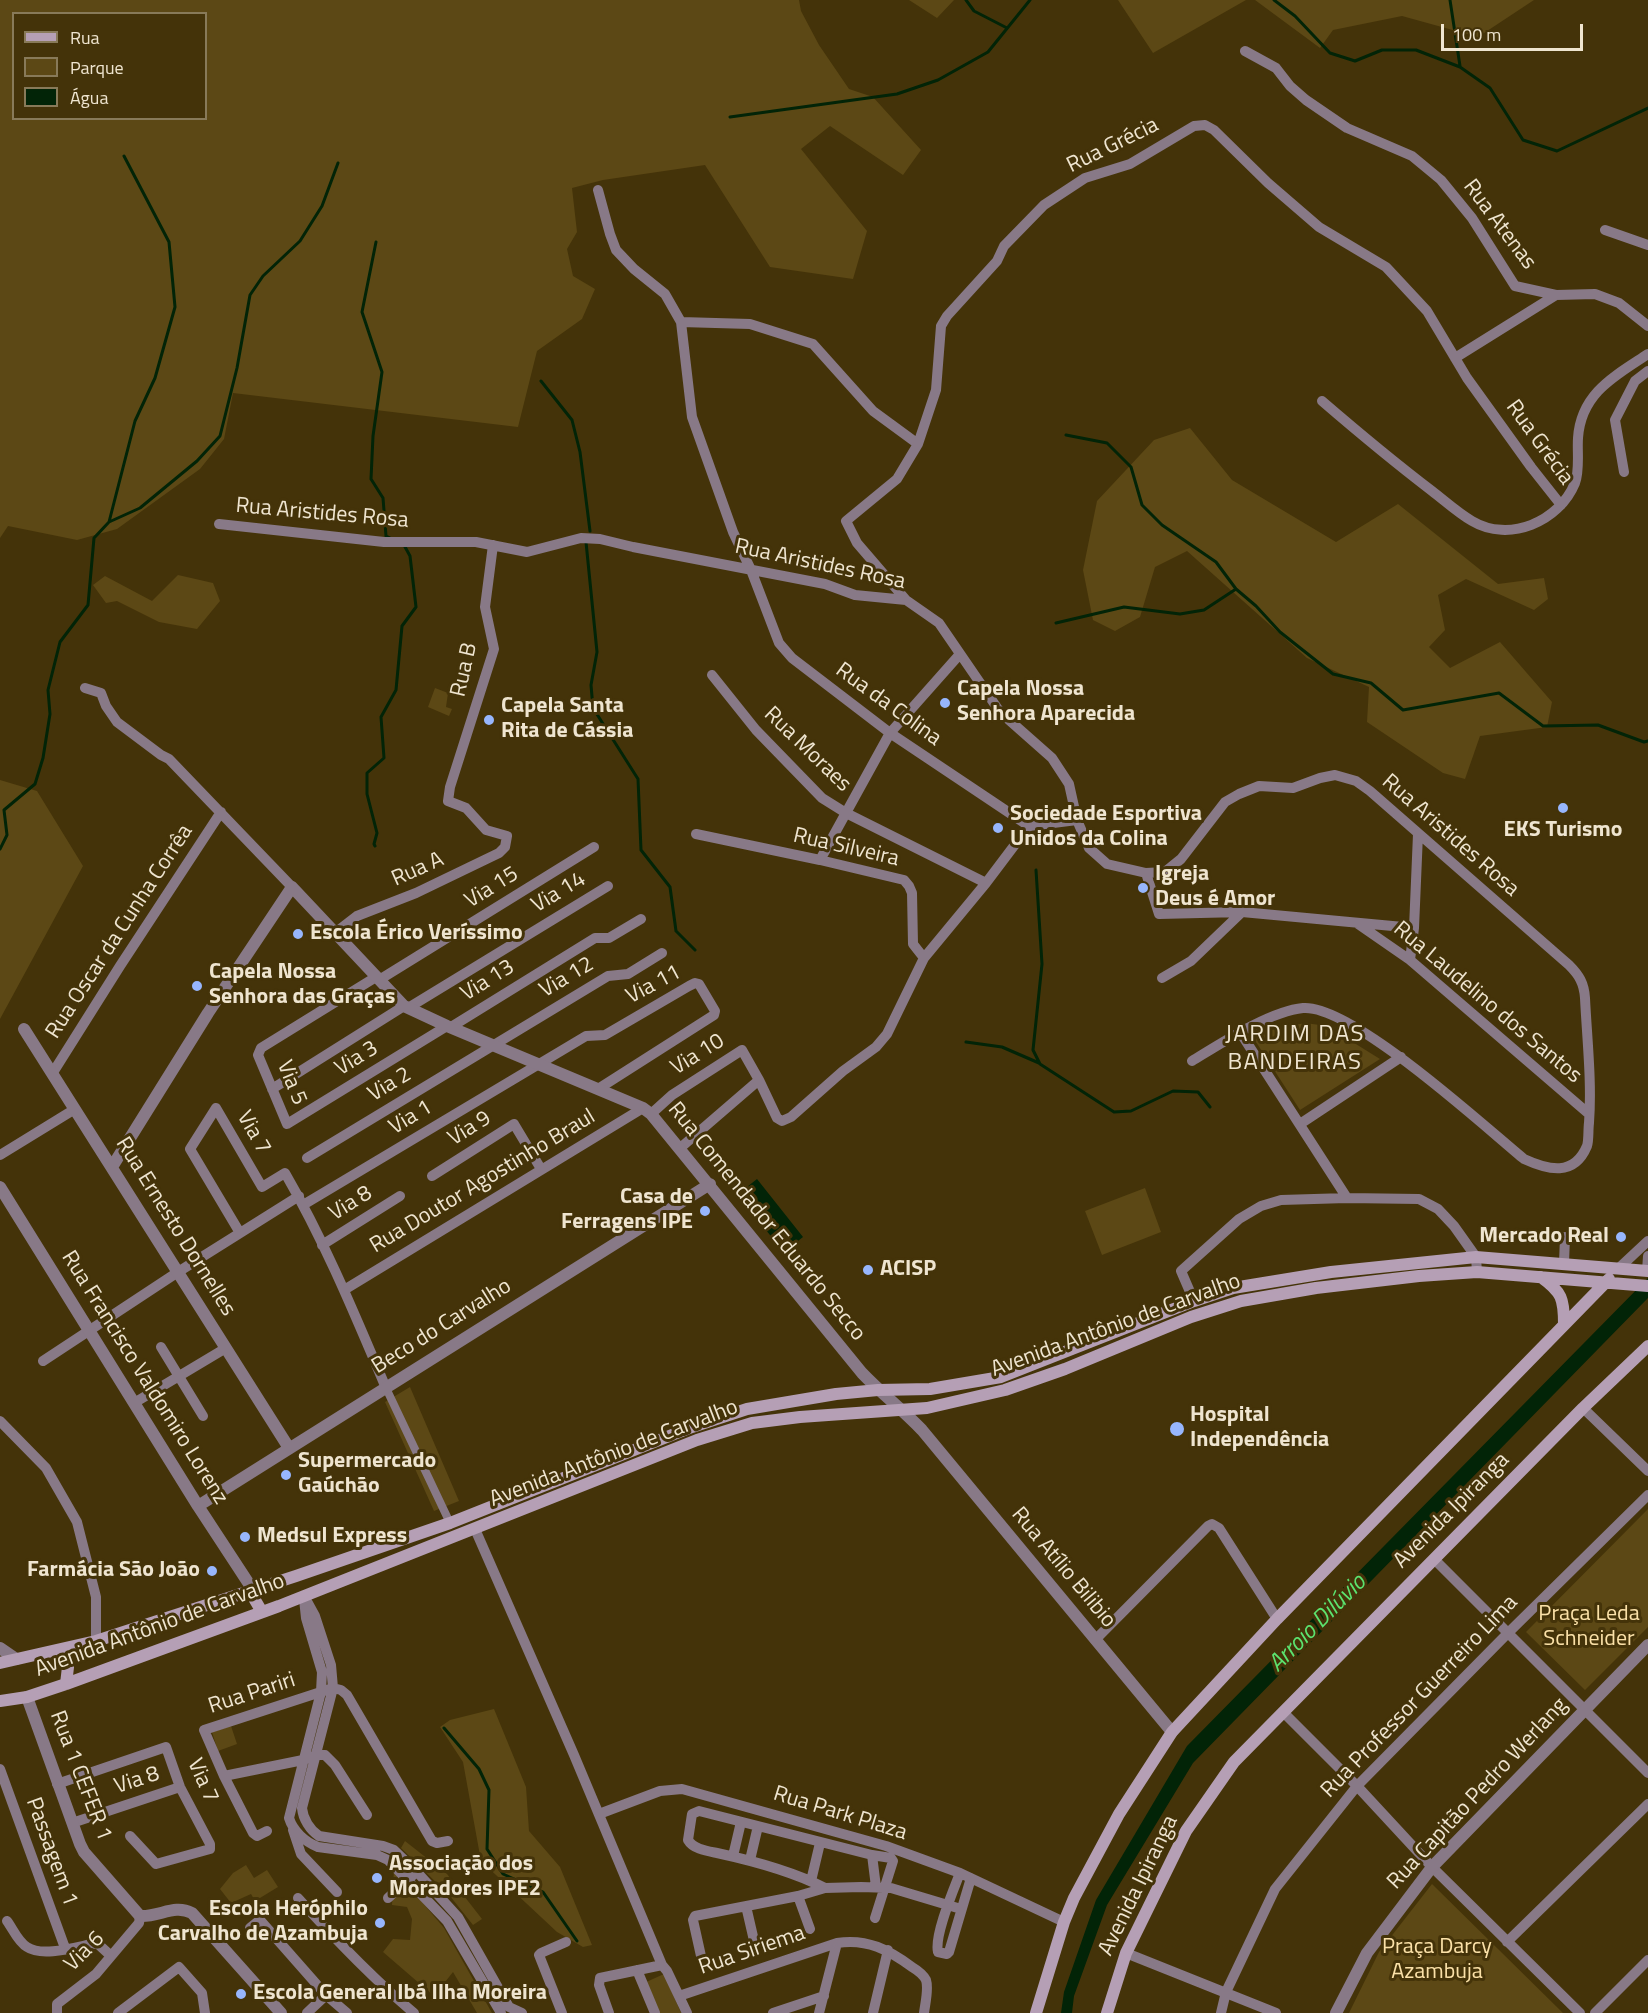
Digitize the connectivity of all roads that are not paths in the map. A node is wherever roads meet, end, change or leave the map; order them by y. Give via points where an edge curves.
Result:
1 (1245, 51) dead end
2 (598, 190) dead end
3 (1605, 230) dead end
4 (1648, 245) edge
5 (1556, 295) junction
6 (681, 322) junction
7 (1648, 326) edge
8 (1648, 354) edge
9 (1455, 358) junction
10 (1648, 371) edge
11 (1322, 401) dead end
12 (918, 444) junction
13 (1624, 472) dead end
14 (1561, 505) junction
15 (219, 524) dead end
16 (493, 545) junction
17 (752, 570) junction
18 (906, 600) junction
19 (960, 654) junction
20 (712, 675) dead end
21 (85, 688) dead end
22 (890, 733) junction
23 (221, 812) junction
24 (846, 813) junction
25 (1077, 820) junction
26 (1029, 826) junction
27 (696, 834) dead end
28 (1418, 834) junction
29 (507, 836) joint
30 (594, 848) dead end
31 (820, 860) junction
32 (1146, 873) junction
33 (986, 883) junction
34 (608, 886) dead end
35 (292, 887) junction
36 (1242, 912) junction
37 (641, 918) dead end
38 (1358, 924) junction
39 (1414, 928) junction
40 (335, 933) junction
41 (662, 953) dead end
42 (924, 958) junction
43 (1410, 960) junction
44 (378, 978) junction
45 (1162, 978) dead end
46 (406, 1007) junction
47 (449, 1027) junction
48 (24, 1029) dead end
49 (1240, 1032) junction
50 (494, 1045) junction
51 (1401, 1057) junction
52 (1192, 1061) dead end
53 (538, 1064) junction
54 (52, 1074) junction
55 (759, 1080) junction
56 (272, 1089) junction
57 (597, 1089) junction
58 (75, 1109) junction
59 (647, 1111) junction
60 (1589, 1113) junction
61 (287, 1124) joint
62 (1300, 1124) junction
63 (680, 1149) junction
64 (0, 1155) edge
65 (307, 1158) dead end
66 (112, 1167) junction
67 (541, 1169) junction
68 (432, 1176) dead end
69 (710, 1184) junction
70 (0, 1187) edge
71 (400, 1196) dead end
72 (1347, 1198) junction
73 (301, 1201) junction
74 (240, 1233) junction
75 (1565, 1237) dead end
76 (1648, 1241) edge
77 (322, 1245) junction
78 (1648, 1256) edge
79 (1476, 1257) junction
80 (1564, 1263) junction
81 (1618, 1269) junction
82 (1648, 1271) edge
83 (178, 1272) junction
84 (1477, 1272) junction
85 (1540, 1277) junction
86 (1606, 1282) junction
87 (1648, 1286) edge
88 (344, 1290) junction
89 (1194, 1301) junction
90 (1564, 1324) junction
91 (89, 1330) junction
92 (1648, 1346) edge
93 (160, 1347) dead end
94 (226, 1348) junction
95 (43, 1360) dead end
96 (178, 1376) junction
97 (386, 1388) junction
98 (930, 1389) junction
99 (878, 1390) junction
100 (134, 1403) junction
101 (927, 1408) junction
102 (1583, 1408) junction
103 (903, 1410) junction
104 (203, 1416) dead end
105 (0, 1421) edge
106 (922, 1430) junction
107 (289, 1448) junction
108 (1648, 1471) edge
109 (1648, 1495) edge
110 (198, 1506) junction
111 (450, 1523) junction
112 (475, 1529) junction
113 (1434, 1559) junction
114 (296, 1576) junction
115 (253, 1590) junction
116 (304, 1596) junction
117 (262, 1612) junction
118 (1277, 1619) junction
119 (1508, 1633) junction
120 (1095, 1640) junction
121 (96, 1641) junction
122 (1648, 1645) edge
123 (0, 1648) edge
124 (56, 1652) junction
125 (16, 1659) junction
126 (0, 1663) edge
127 (66, 1684) junction
128 (333, 1688) junction
129 (321, 1692) junction
130 (27, 1696) junction
131 (0, 1701) edge
132 (1585, 1709) junction
133 (1282, 1712) junction
134 (1172, 1732) junction
135 (317, 1755) junction
136 (303, 1760) junction
137 (0, 1769) edge
138 (1648, 1773) edge
139 (224, 1776) junction
140 (57, 1784) junction
141 (1357, 1786) junction
142 (180, 1787) junction
143 (1648, 1804) edge
144 (598, 1814) junction
145 (367, 1815) dead end
146 (303, 1816) junction
147 (741, 1822) junction
148 (72, 1823) junction
149 (758, 1826) junction
150 (292, 1827) junction
151 (267, 1831) dead end
152 (130, 1836) dead end
153 (448, 1841) dead end
154 (820, 1843) junction
155 (872, 1855) junction
156 (733, 1856) junction
157 (750, 1860) junction
158 (1432, 1867) junction
159 (960, 1873) junction
160 (413, 1876) junction
161 (971, 1878) junction
162 (811, 1881) junction
163 (880, 1887) junction
164 (825, 1888) junction
165 (337, 1892) dead end
166 (798, 1896) junction
167 (298, 1898) dead end
168 (388, 1898) dead end
169 (948, 1905) junction
170 (746, 1906) junction
171 (961, 1909) junction
172 (140, 1916) junction
173 (875, 1918) dead end
174 (7, 1921) dead end
175 (1064, 1922) junction
176 (956, 1927) junction
177 (250, 1928) dead end
178 (810, 1929) dead end
179 (939, 1938) junction
180 (566, 1942) dead end
181 (1507, 1942) junction
182 (837, 1943) junction
183 (755, 1945) dead end
184 (65, 1948) junction
185 (888, 1950) junction
186 (1126, 1953) junction
187 (111, 1956) junction
188 (702, 1956) dead end
189 (1648, 1960) edge
190 (662, 1965) junction
191 (637, 1970) junction
192 (1226, 1992) junction
193 (326, 1995) junction
194 (680, 1996) junction
195 (824, 1996) junction
196 (506, 2011) edge
197 (57, 2013) edge
198 (118, 2013) edge
199 (205, 2013) edge
200 (281, 2013) edge
201 (307, 2013) edge
202 (347, 2013) edge
203 (414, 2013) edge
204 (522, 2013) edge
205 (562, 2013) edge
206 (609, 2013) edge
207 (655, 2013) edge
208 (687, 2013) edge
209 (773, 2013) edge
210 (819, 2013) edge
211 (873, 2013) edge
212 (924, 2013) edge
213 (1036, 2013) edge
214 (1107, 2013) edge
215 (1221, 2013) edge
216 (1276, 2013) edge
217 (1336, 2013) edge
218 (1580, 2013) edge
219 (1595, 2013) edge

1 - 5 street, Rua Atenas via 1276,68 1306,100 1347,128 1412,156 1441,180 1472,218 1515,286
2 - 6 street, Rua da Colina via 616,250 665,294
3 - 4 street
5 - 7 street, Rua Atenas via 1595,294 1619,303
5 - 9 street
6 - 12 street via 750,324 813,344 873,411
6 - 17 street, Rua da Colina via 692,417 733,532
8 - 14 street via 1603,384 1587,407 1578,434 1575,483
9 - 12 street, Rua Grécia via 1427,311 1386,267 1319,227 1214,130 1205,125 1194,126 1130,164 1085,178 1044,205 1004,246 997,261 941,326 936,390
9 - 14 street, Rua Grécia
10 - 13 street via 1635,381 1615,420
11 - 14 street via 1472,522 1493,529 1524,529 1541,522
12 - 18 street, Rua Grécia via 897,479 846,521 857,543
15 - 16 street, Rua Aristides Rosa via 384,542
16 - 17 street, Rua Aristides Rosa via 527,552 581,538 600,539
16 - 29 street, Rua B via 485,608 494,649 448,801 466,808 486,830
17 - 18 street, Rua Aristides Rosa via 825,584 855,595
17 - 22 street, Rua da Colina via 779,643 792,658
18 - 19 street, Rua Aristides Rosa via 939,623
19 - 22 street
19 - 25 street, Rua Aristides Rosa via 1000,712 1052,758 1069,784
20 - 24 street, Rua Moraes via 737,708 822,798
21 - 23 street, Rua Comendador Eduardo Secco via 101,693 117,722 169,759
22 - 24 street
22 - 26 street, Rua da Colina
23 - 35 street, Rua Comendador Eduardo Secco
23 - 54 street, Rua Oscar da Cunha Corrêa
24 - 31 street
24 - 33 street, Rua Moraes
25 - 26 street
25 - 32 street, Rua Aristides Rosa via 1089,848 1107,864
26 - 33 street
27 - 31 street, Rua Silveira
28 - 32 street, Rua Aristides Rosa via 1371,791 1356,781 1335,775 1293,788 1259,786 1239,794 1225,802 1181,859 1165,872
28 - 39 street
28 - 60 street, Rua Aristides Rosa via 1579,976 1585,998
29 - 40 street, Rua A via 499,853 357,916
30 - 44 street, Via 15
31 - 42 street, Rua Silveira via 904,880 912,893 913,944
32 - 36 street, Rua Laudelino dos Santos via 1160,914
33 - 42 street
34 - 46 street, Via 14
35 - 40 street, Rua Comendador Eduardo Secco
35 - 66 street
36 - 38 street, Rua Laudelino dos Santos
36 - 45 street via 1191,961
37 - 47 street, Via 13 via 609,938 595,938
38 - 39 street, Rua Laudelino dos Santos
38 - 43 street, Rua Laudelino dos Santos
39 - 43 street
40 - 44 street, Rua Comendador Eduardo Secco
41 - 50 street, Via 12 via 627,975 608,976
42 - 55 street via 882,1041 791,1117 777,1118
43 - 60 street, Rua Laudelino dos Santos
44 - 46 street, Rua Comendador Eduardo Secco
44 - 56 street, Via 5 via 261,1048 258,1055
46 - 47 street, Rua Comendador Eduardo Secco
46 - 56 street, Via 14
47 - 50 street, Rua Comendador Eduardo Secco
47 - 61 street, Via 3
48 - 54 street, Rua Ernesto Dornelles
49 - 51 street via 1280,1015 1311,1008 1338,1019
49 - 52 street
49 - 62 street
50 - 53 street, Rua Comendador Eduardo Secco
50 - 65 street, Via 2
51 - 60 street, Rua Aristides Rosa via 1524,1159 1542,1168 1568,1167 1577,1161 1587,1145
51 - 62 street
53 - 57 street, Rua Comendador Eduardo Secco
53 - 57 street, Via 11 via 586,1036 605,1035 689,986 699,984 714,1015
53 - 73 street, Via 1
54 - 58 street, Rua Ernesto Dornelles
55 - 59 street, Via 10 via 742,1050
55 - 63 street
56 - 61 street, Via 5
57 - 59 street, Rua Comendador Eduardo Secco
58 - 64 street
58 - 66 street, Rua Ernesto Dornelles
59 - 63 street, Rua Comendador Eduardo Secco
59 - 67 street, Rua Doutor Agostinho Braul
62 - 72 street
63 - 69 street, Rua Comendador Eduardo Secco
66 - 83 street, Rua Ernesto Dornelles
67 - 68 street, Via 9 via 514,1124
67 - 88 street, Rua Doutor Agostinho Braul
69 - 97 street, Beco do Carvalho
69 - 99 street, Rua Comendador Eduardo Secco
70 - 91 street, Rua Francisco Valdomiro Lorenz
71 - 77 street, Via 8
72 - 79 street via 1419,1199 1438,1209
72 - 89 street via 1281,1200 1261,1206 1239,1220 1180,1271
73 - 74 street, Via 1
73 - 74 street, Via 7 via 285,1173 262,1187 216,1108 190,1149
73 - 77 street
74 - 83 street, Via 1
75 - 80 street
76 - 81 street
77 - 88 street
78 - 82 street
79 - 80 main road, Avenida Antônio de Carvalho
79 - 84 street
79 - 89 main road, Avenida Antônio de Carvalho via 1331,1272 1233,1288
80 - 81 main road, Avenida Antônio de Carvalho
81 - 82 main road, Avenida Antônio de Carvalho
81 - 86 main road
83 - 91 street, Via 1
83 - 94 street, Rua Ernesto Dornelles
84 - 85 main road, Avenida Antônio de Carvalho
84 - 101 main road, Avenida Antônio de Carvalho via 1316,1288 1241,1301 1005,1390
85 - 86 main road, Avenida Antônio de Carvalho
85 - 90 main road via 1557,1288 1564,1303
86 - 87 main road, Avenida Antônio de Carvalho
86 - 90 main road
88 - 97 street
89 - 98 main road, Avenida Antônio de Carvalho via 1001,1377
90 - 118 main road
91 - 95 street, Via 1
91 - 100 street, Rua Francisco Valdomiro Lorenz
92 - 102 main road, Avenida Ipiranga
93 - 96 street
94 - 96 street
94 - 107 street, Rua Ernesto Dornelles
96 - 100 street
96 - 104 street
97 - 107 street, Beco do Carvalho
97 - 111 street
98 - 99 main road, Avenida Antônio de Carvalho
98 - 103 main road
99 - 103 street, Rua Comendador Eduardo Secco
99 - 111 main road, Avenida Antônio de Carvalho via 747,1409
100 - 110 street, Rua Francisco Valdomiro Lorenz
101 - 103 main road, Avenida Antônio de Carvalho
101 - 106 street
102 - 108 street
102 - 113 main road, Avenida Ipiranga
103 - 106 street, Rua Atílio Bilibio
103 - 112 main road, Avenida Antônio de Carvalho via 752,1423 697,1440
105 - 121 street via 46,1468 77,1522 96,1597
106 - 120 street, Rua Atílio Bilibio
107 - 110 street, Beco do Carvalho
109 - 119 street, Rua Professor Guerreiro Lima
110 - 115 street, Rua Francisco Valdomiro Lorenz
111 - 114 main road, Avenida Antônio de Carvalho
112 - 116 main road, Avenida Antônio de Carvalho
112 - 144 street
113 - 119 street
113 - 133 main road, Avenida Ipiranga
114 - 115 main road, Avenida Antônio de Carvalho
114 - 116 main road
115 - 117 main road
115 - 121 main road, Avenida Antônio de Carvalho
116 - 117 main road, Avenida Antônio de Carvalho
116 - 128 street via 331,1665
116 - 129 street via 306,1618 322,1672
117 - 127 main road, Avenida Antônio de Carvalho
118 - 120 street via 1219,1527 1212,1524
118 - 134 main road
119 - 132 street
119 - 141 street, Rua Professor Guerreiro Lima
120 - 134 street, Rua Atílio Bilibio
121 - 124 main road, Avenida Antônio de Carvalho
122 - 132 street, Rua Capitão Pedro Werlang
123 - 125 street
124 - 125 main road, Avenida Antônio de Carvalho
124 - 127 main road via 68,1667
125 - 126 main road, Avenida Antônio de Carvalho
127 - 130 main road, Avenida Antônio de Carvalho
128 - 129 street, Rua Pariri
128 - 135 street
128 - 153 street via 347,1695 432,1841
129 - 136 street
129 - 139 street, Rua Pariri via 204,1730
130 - 131 main road, Avenida Antônio de Carvalho
130 - 140 street, Rua 1 CEFER 1
132 - 138 street
132 - 158 street, Rua Capitão Pedro Werlang
133 - 141 street
133 - 186 main road, Avenida Ipiranga via 1234,1762 1186,1831
134 - 175 main road via 1119,1814
135 - 136 street
135 - 145 street via 328,1757 335,1765
135 - 146 street
136 - 139 street
136 - 150 street via 290,1818
137 - 184 street, Passagem 1
139 - 151 street, Rua Pariri via 253,1833 257,1836
140 - 142 street, Via 7 via 166,1747
140 - 148 street, Rua 1 CEFER 1
141 - 158 street
141 - 192 street, Rua Professor Guerreiro Lima via 1275,1889
142 - 148 street, Via 8
142 - 152 street, Via 7 via 210,1844 208,1850 156,1864
143 - 181 street
144 - 159 street, Rua Park Plaza via 660,1791 682,1789 886,1846
144 - 190 street
146 - 150 street
146 - 160 street via 319,1836 394,1850
147 - 149 street
147 - 156 street
147 - 156 street via 699,1811 693,1814 689,1843
148 - 172 street, Rua 1 CEFER 1 via 84,1852
149 - 154 street
149 - 157 street
150 - 160 street via 311,1845 377,1855
150 - 165 street via 301,1854
154 - 155 street
154 - 162 street
155 - 163 street
155 - 163 street via 893,1861
156 - 157 street
157 - 162 street
158 - 181 street
158 - 217 street, Rua Capitão Pedro Werlang via 1367,1953
159 - 161 street, Rua Park Plaza
159 - 169 street
160 - 168 street
160 - 196 street via 458,1917
161 - 171 street
161 - 175 street, Rua Park Plaza
162 - 164 street
163 - 164 street
163 - 169 street
163 - 173 street
164 - 166 street
166 - 170 street
166 - 178 street
167 - 203 street via 368,1972
169 - 171 street
169 - 179 street
170 - 183 street
170 - 188 street via 695,1916
171 - 176 street
172 - 187 street, Via 6 via 139,1923
172 - 200 street via 178,1908 192,1913
174 - 184 street via 28,1948 46,1952
175 - 213 main road
176 - 179 street
176 - 179 street via 948,1953 937,1951
177 - 193 street via 260,1920
180 - 205 street via 539,1956
181 - 218 street
182 - 185 street, Rua Siriema via 868,1943
182 - 194 street, Rua Siriema
182 - 195 street
184 - 187 street via 97,1943
185 - 211 street
185 - 212 street, Rua Siriema via 926,1979
186 - 192 street
186 - 214 main road, Avenida Ipiranga
187 - 197 street, Via 6 via 96,1974 57,2004
189 - 219 street
190 - 191 street
190 - 194 street
191 - 206 street via 599,1980
191 - 207 street
192 - 215 street, Rua Professor Guerreiro Lima
192 - 216 street
193 - 201 street
193 - 202 street
194 - 208 street
195 - 209 street
195 - 210 street
196 - 204 street
198 - 199 street via 179,1967 202,1993

